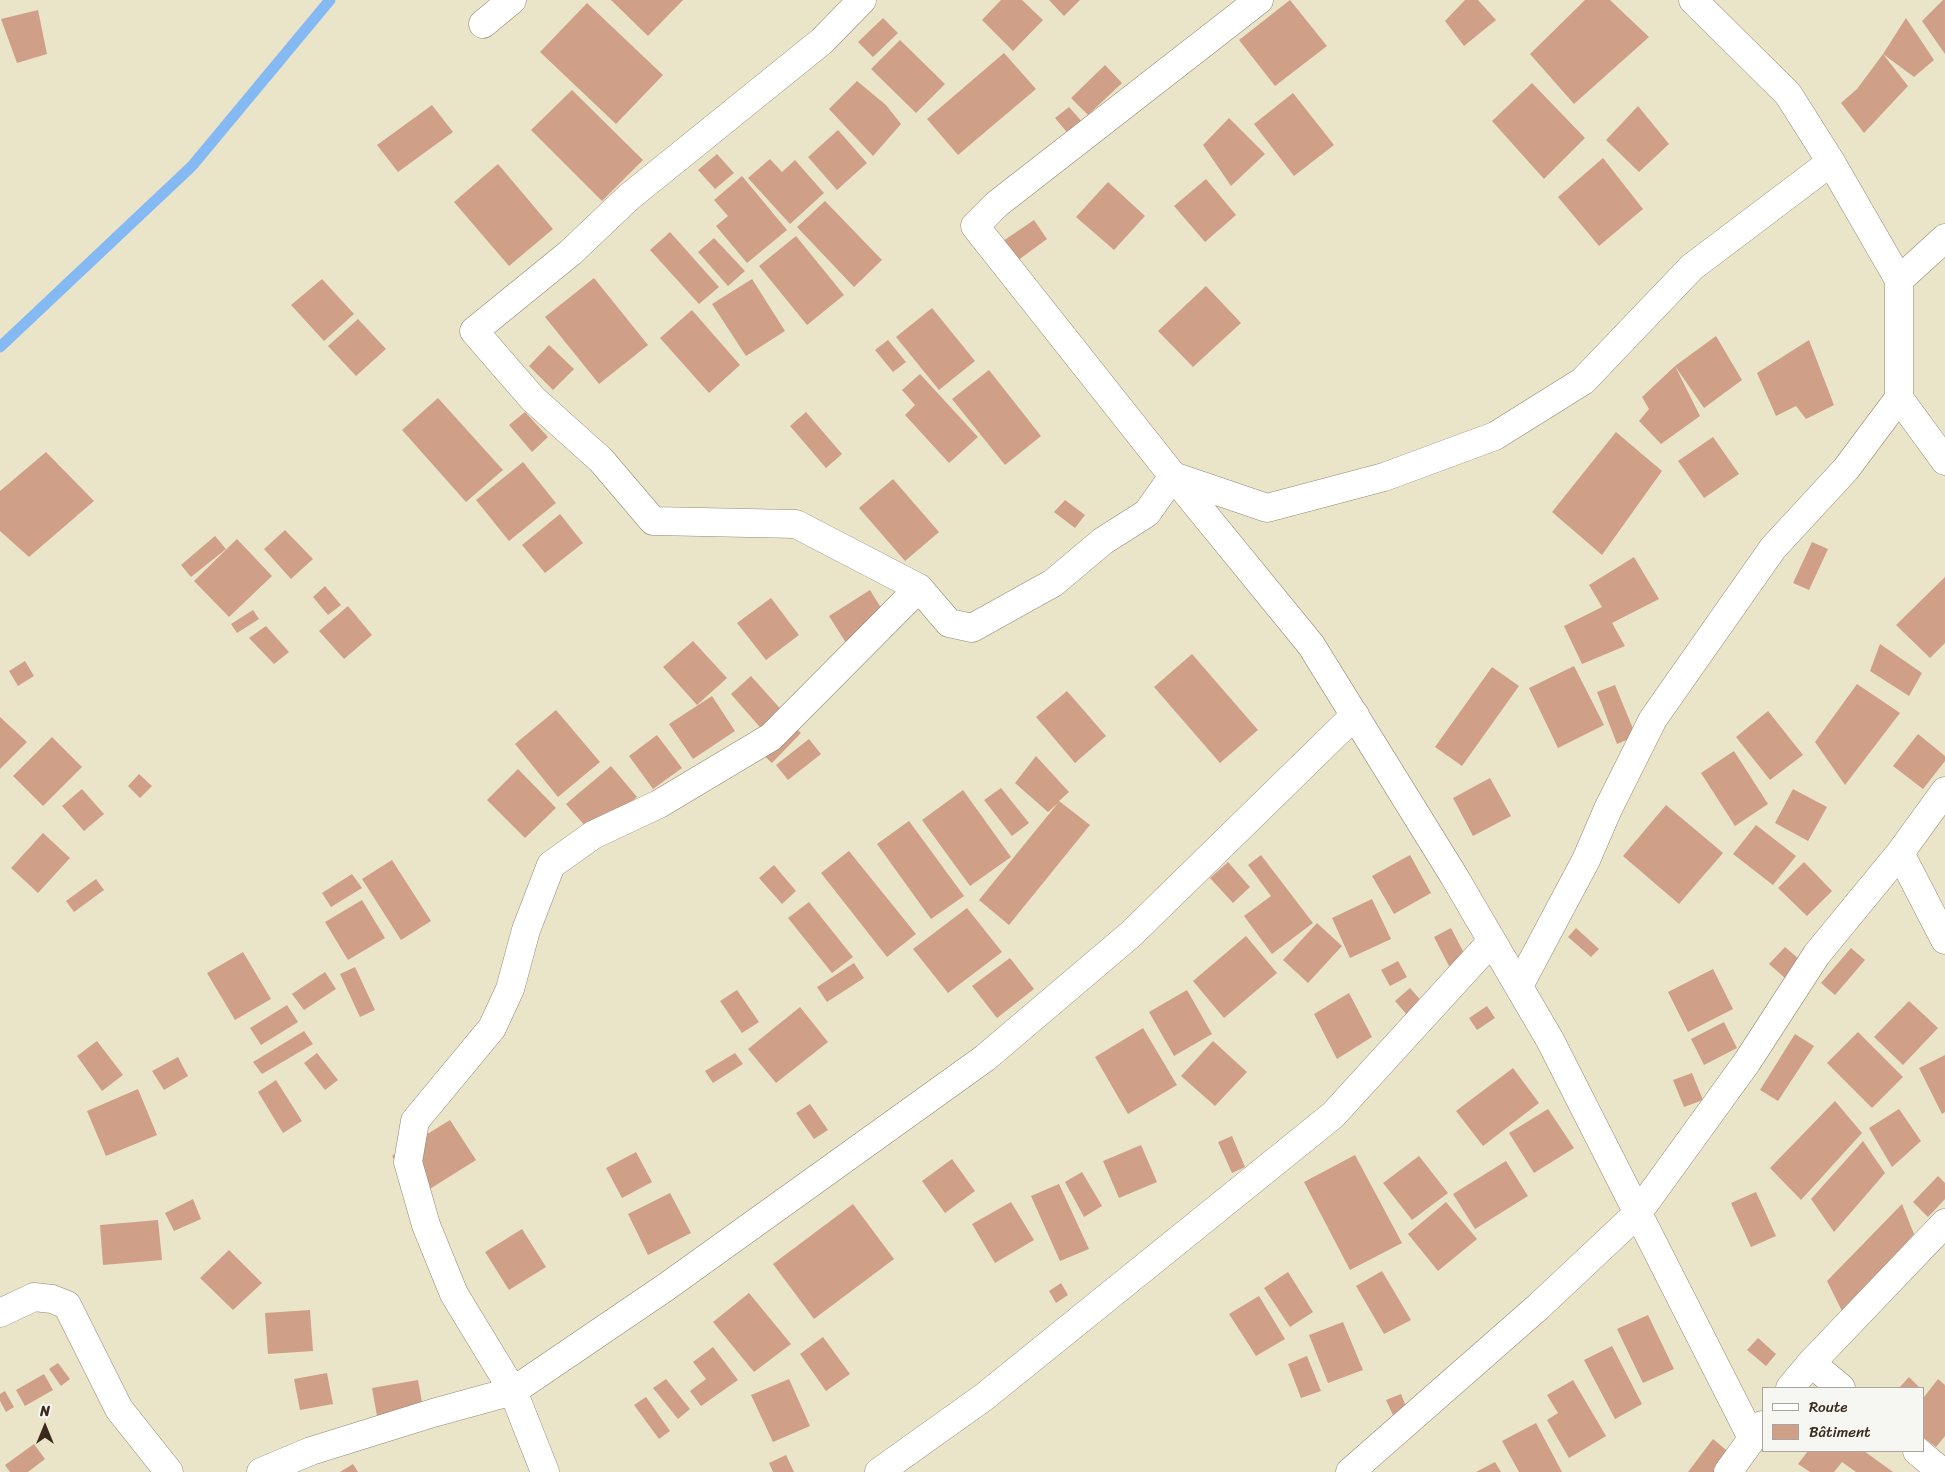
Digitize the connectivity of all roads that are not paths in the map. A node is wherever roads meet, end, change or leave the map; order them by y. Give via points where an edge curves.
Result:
1 (512, 0) edge
2 (862, 0) edge
3 (1258, 0) edge
4 (1693, 0) edge
5 (483, 24) dead end
6 (1831, 162) junction
7 (1945, 238) edge
8 (1899, 280) junction
9 (1899, 398) junction
10 (1945, 461) edge
11 (1173, 476) junction
12 (919, 588) junction
13 (1355, 714) junction
14 (1945, 791) edge
15 (1900, 853) junction
16 (1945, 940) edge
17 (1492, 941) junction
18 (1519, 986) junction
19 (1637, 1214) junction
20 (1945, 1223) edge
21 (0, 1313) edge
22 (1811, 1363) junction
23 (1791, 1387) edge
24 (1840, 1387) edge
25 (513, 1391) junction
26 (1758, 1430) edge
27 (1918, 1452) edge
28 (169, 1472) edge
29 (261, 1472) edge
30 (545, 1472) edge
31 (879, 1472) edge
32 (1350, 1472) edge
33 (1728, 1472) edge
34 (1942, 1472) edge

1 - 5 street
2 - 12 street via 822,41 628,197 570,253 474,331 534,400 601,460 653,521 796,524
3 - 11 street via 997,204 975,226
4 - 6 street via 1788,94
6 - 8 street
6 - 11 street via 1692,267 1583,381 1495,436 1384,477 1267,508
7 - 8 street
8 - 9 street
9 - 10 street
9 - 18 street via 1846,469 1773,548 1653,719 1586,860
11 - 12 street via 1147,513 1103,541 1053,583 972,628 949,623
11 - 13 street via 1312,645
12 - 25 street via 771,737 659,804 593,835 551,866 526,930 510,989 492,1028 415,1121 408,1162 426,1225 454,1294
13 - 17 street
13 - 25 street via 1131,934 985,1058 666,1287
14 - 15 street
15 - 16 street
15 - 19 street via 1817,954 1747,1062
17 - 18 street
17 - 31 street via 1333,1115 984,1397
18 - 19 street via 1550,1040
19 - 26 street
19 - 32 street via 1538,1307
20 - 22 street
21 - 28 street via 34,1297 67,1305 119,1409
22 - 23 street
22 - 24 street
25 - 29 street via 311,1451
25 - 30 street
26 - 33 street
27 - 34 street

